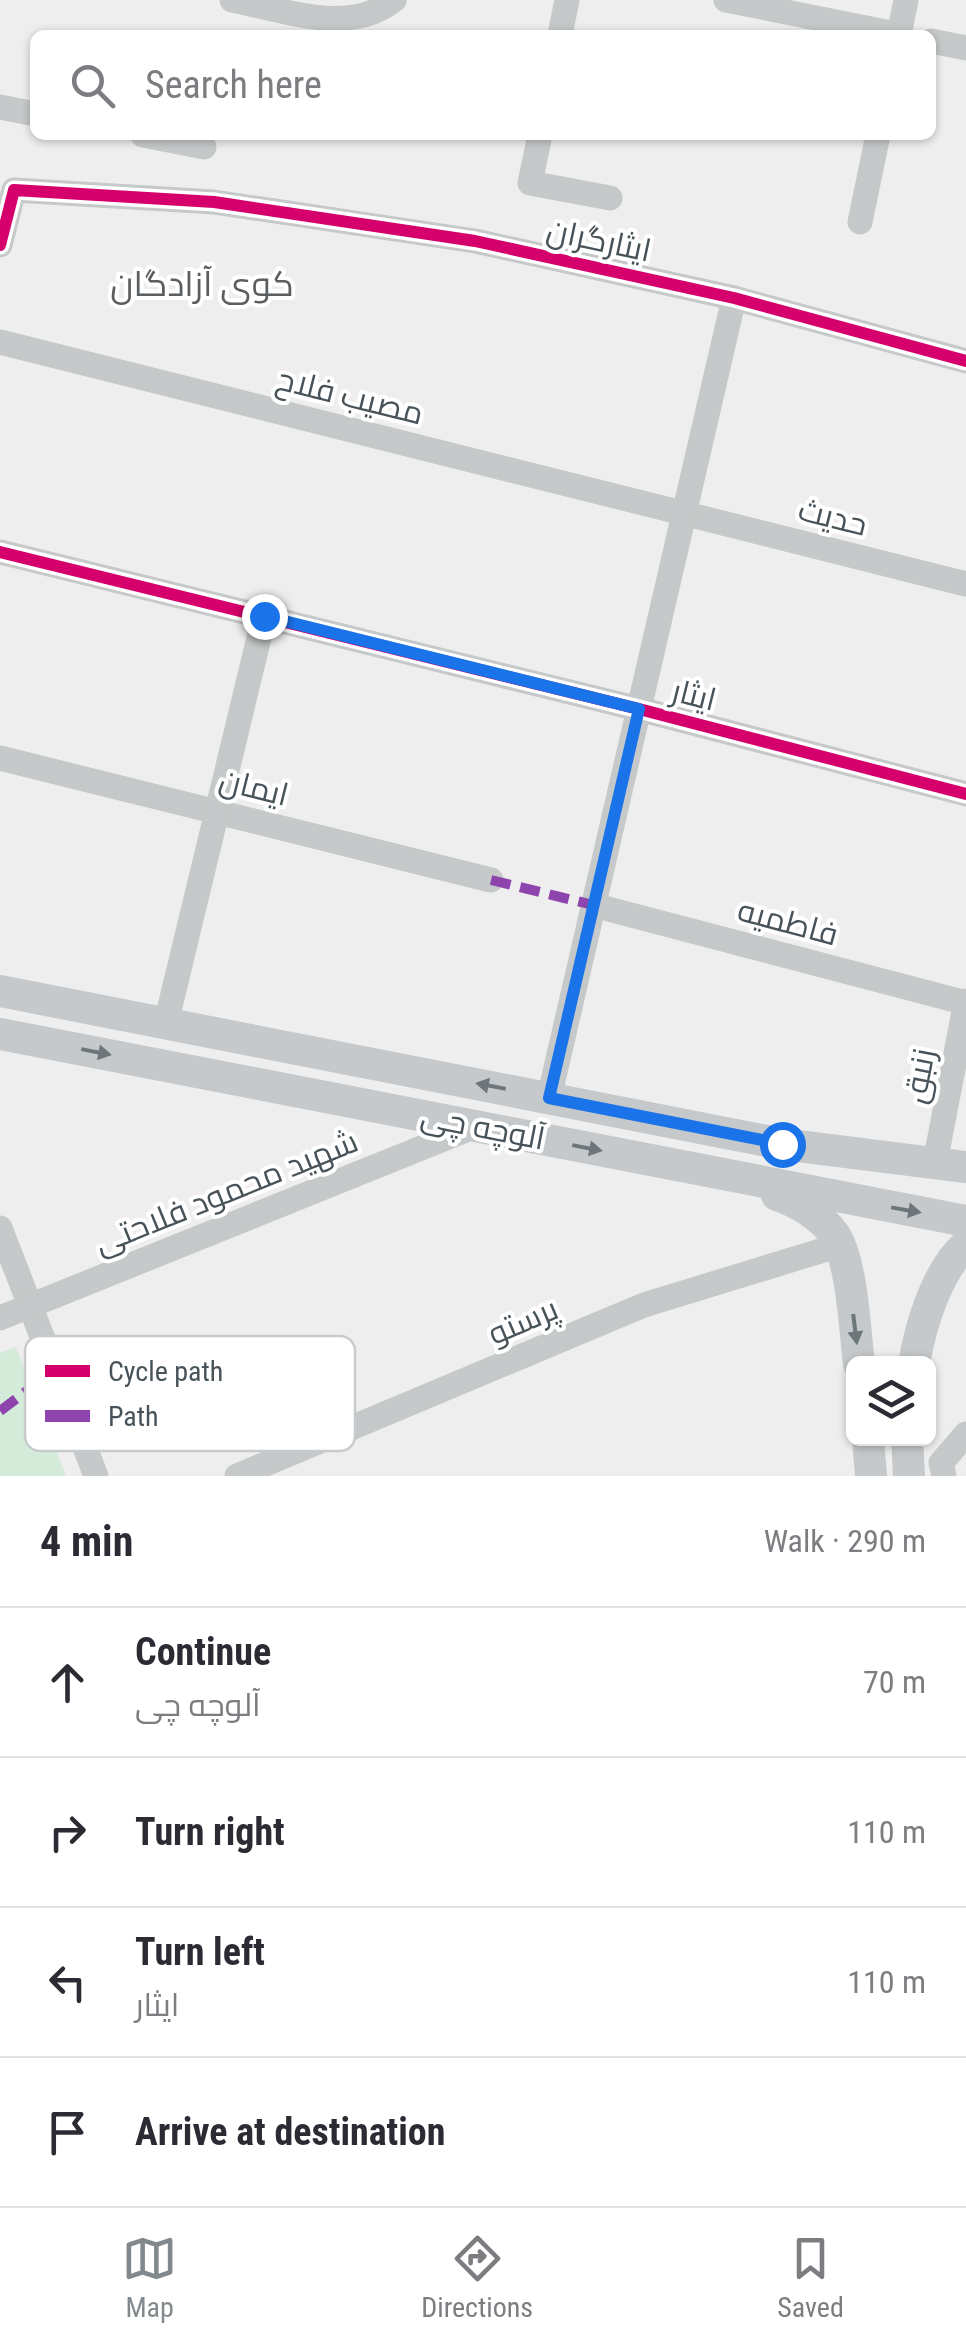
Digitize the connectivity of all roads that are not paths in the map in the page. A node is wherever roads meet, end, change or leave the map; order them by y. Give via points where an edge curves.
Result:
1 (232, 0) edge
2 (394, 0) edge
3 (567, 0) edge
4 (726, 0) edge
5 (906, 0) edge
6 (561, 30) edge
7 (874, 30) edge
8 (900, 30) edge
9 (936, 42) edge
10 (966, 48) edge
11 (0, 107) edge
12 (30, 113) edge
13 (168, 140) edge
14 (539, 140) edge
15 (877, 140) edge
16 (204, 147) dead end
17 (610, 198) dead end
18 (860, 222) dead end
19 (0, 245) edge
20 (734, 298) junction
21 (0, 342) edge
22 (966, 362) edge
23 (684, 513) junction
24 (0, 552) edge
25 (966, 584) edge
26 (264, 616) junction
27 (639, 709) junction
28 (0, 758) edge
29 (966, 794) edge
30 (217, 812) junction
31 (492, 880) dead end
32 (594, 905) junction
33 (0, 991) edge
34 (966, 1002) edge
35 (166, 1023) junction
36 (0, 1034) edge
37 (549, 1098) junction
38 (641, 1115) junction
39 (476, 1126) junction
40 (632, 1156) junction
41 (950, 1165) edge
42 (712, 1173) junction
43 (966, 1221) edge
44 (0, 1228) edge
45 (840, 1245) junction
46 (966, 1246) edge
47 (29, 1306) junction
48 (0, 1318) edge
49 (41, 1336) edge
50 (858, 1356) edge
51 (916, 1356) edge
52 (355, 1427) edge
53 (966, 1434) edge
54 (869, 1446) edge
55 (907, 1446) edge
56 (86, 1451) edge
57 (297, 1451) edge
58 (96, 1476) edge
59 (237, 1476) edge
60 (871, 1476) edge
61 (909, 1476) edge
62 (944, 1476) edge

1 - 2 street via 332,20 373,14
3 - 6 street
4 - 7 street
5 - 8 street
9 - 10 street
11 - 12 street
13 - 16 street
14 - 17 street via 530,183
15 - 18 street
19 - 20 street, ایثارگران via 14,190 214,202 475,241
20 - 22 street, ایثارگران
20 - 23 street
21 - 23 street, مصیب فلاح
23 - 25 street, حدیث
23 - 27 street
24 - 26 street, ایثار
26 - 27 street, ایثار
26 - 30 street
27 - 29 street, ایثار
27 - 32 street
28 - 30 street, ایمان
30 - 31 street, ایمان
30 - 35 street
32 - 34 street, فاطمیه
32 - 37 street
33 - 35 street, آلوچه چی
34 - 41 street, زنبق
37 -> 35 street, آلوچه چی
36 -> 39 street, آلوچه چی
37 - 38 street, آلوچه چی
38 - 40 street
38 - 41 street, آلوچه چی via 782,1144
39 -> 40 street, آلوچه چی
39 - 47 street, شهید محمود فلاحتی
40 - 42 street, آلوچه چی
42 -> 43 street, آلوچه چی
42 - 45 street via 793,1200
44 - 47 street
45 -> 50 street
45 - 52 street, پرستو via 644,1306
46 - 51 street via 942,1279
47 - 48 street, شهید محمود فلاحتی
47 - 49 street
53 - 62 street via 942,1463
54 - 60 street
55 - 61 street
56 - 58 street
57 - 59 street, پرستو

